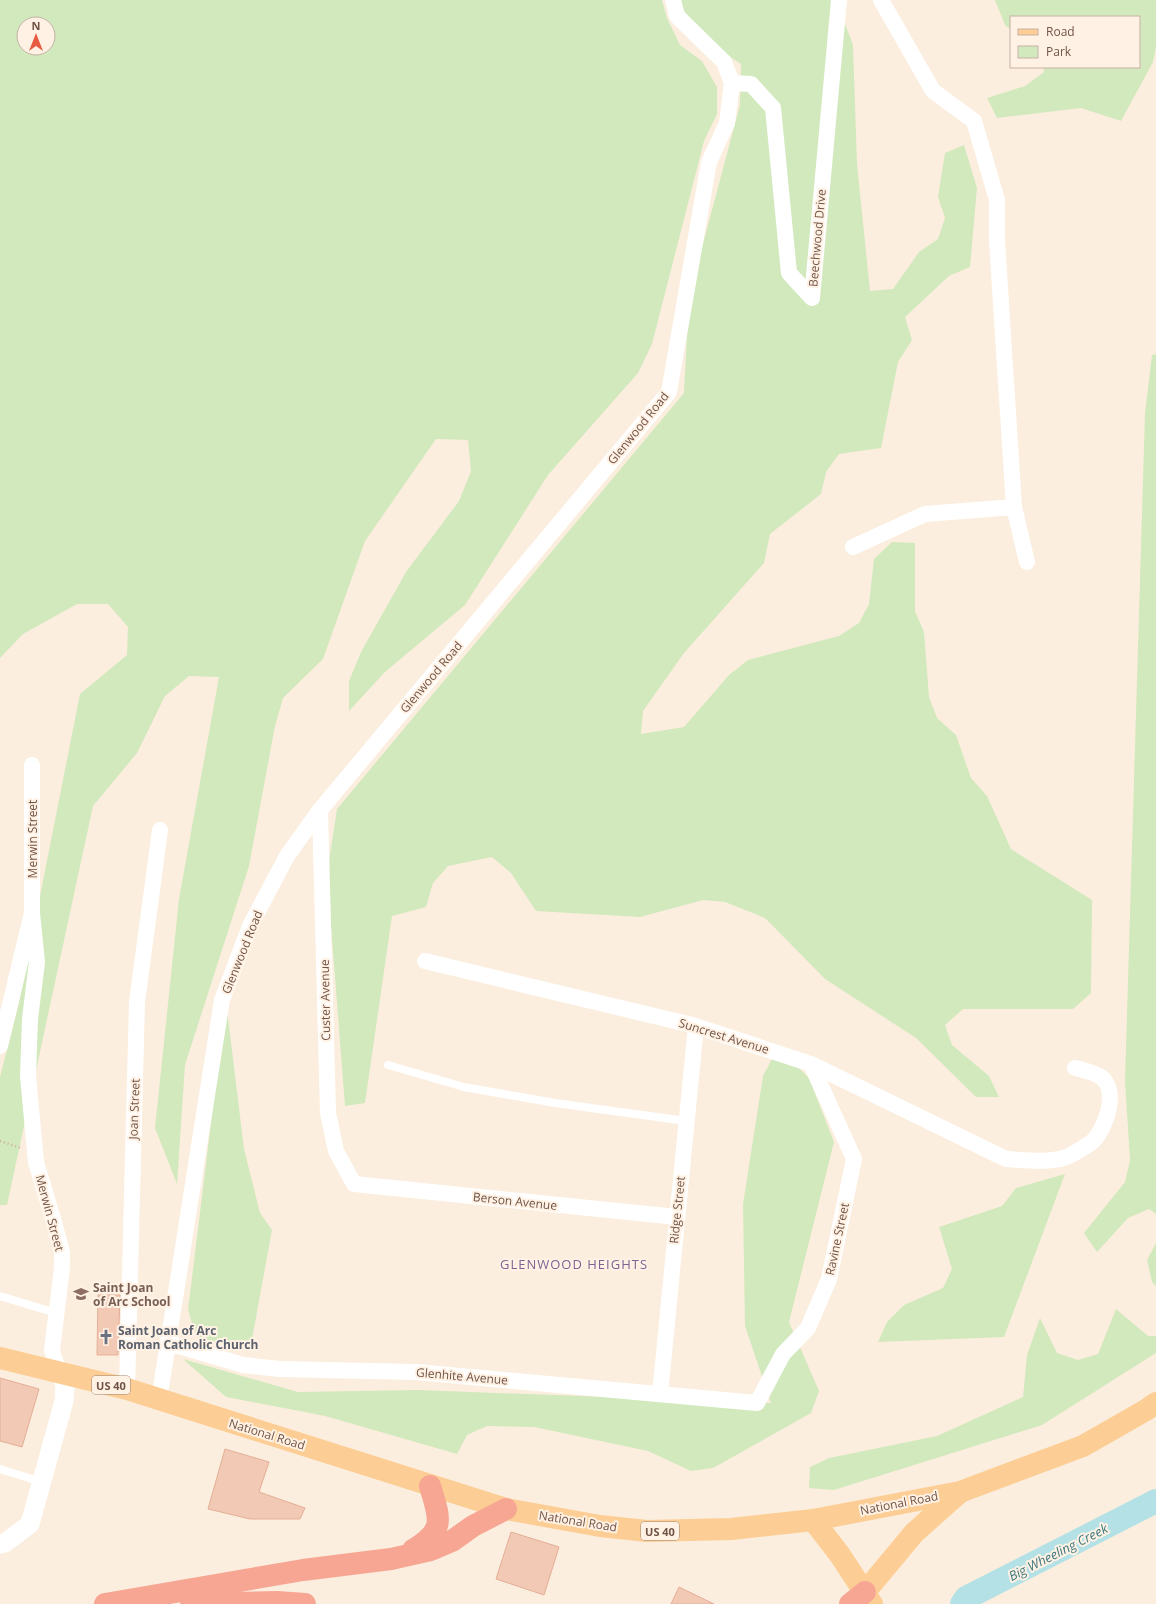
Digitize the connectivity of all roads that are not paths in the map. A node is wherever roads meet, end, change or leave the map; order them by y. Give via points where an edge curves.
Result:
1 (673, 0) edge
2 (839, 0) edge
3 (881, 0) edge
4 (732, 83) junction
5 (1014, 506) junction
6 (853, 547) dead end
7 (1027, 562) dead end
8 (32, 765) dead end
9 (320, 810) junction
10 (160, 830) dead end
11 (32, 913) junction
12 (425, 961) dead end
13 (696, 1026) junction
14 (0, 1046) edge
15 (811, 1064) junction
16 (388, 1065) dead end
17 (1075, 1068) dead end
18 (686, 1121) junction
19 (354, 1184) joint
20 (676, 1217) junction
21 (0, 1296) edge
22 (56, 1313) junction
23 (169, 1343) junction
24 (0, 1358) edge
25 (62, 1374) junction
26 (127, 1389) junction
27 (660, 1394) junction
28 (159, 1400) junction
29 (756, 1403) joint
30 (1156, 1403) edge
31 (0, 1469) edge
32 (42, 1482) junction
33 (430, 1486) junction
34 (960, 1492) junction
35 (506, 1509) junction
36 (813, 1520) junction
37 (3, 1543) edge
38 (402, 1556) junction
39 (862, 1600) edge
40 (106, 1604) edge
41 (191, 1604) edge
42 (305, 1604) edge

1 - 4 street, Glenwood Road via 677,16 724,62
2 - 4 street, Beechwood Drive via 812,298 789,273 773,108 751,84
3 - 5 street via 933,91 974,121 997,200 997,241
4 - 9 street, Glenwood Road via 727,124 708,162 669,392
5 - 6 street via 925,514
5 - 7 street
8 - 11 street, Merwin Street
9 - 19 street, Custer Avenue via 328,1113 336,1152
9 - 23 street, Glenwood Road via 287,856 250,926 222,1000
10 - 26 street, Joan Street via 137,1002
11 - 14 street, Merwin Street
11 - 22 street, Merwin Street via 37,962 30,1019 28,1076 36,1162 62,1252
12 - 13 street, Suncrest Avenue
13 - 15 street, Suncrest Avenue
13 - 18 street, Ridge Street
15 - 17 street, Suncrest Avenue via 1006,1159 1036,1161 1064,1158 1093,1142 1104,1125 1109,1110 1108,1085 1101,1077
15 - 29 street, Ravine Street via 854,1159 830,1279 808,1328 783,1354
16 - 18 lane via 464,1086 555,1103
18 - 20 street, Ridge Street
19 - 20 street, Berson Avenue
20 - 27 street, Ridge Street
21 - 22 lane
22 - 25 street, Merwin Street via 52,1350
23 - 27 street, Glenhite Avenue via 242,1365 280,1369 416,1372
23 - 28 street, Glenwood Road
24 - 25 main road, National Road / US 40
25 - 26 main road, National Road / US 40
25 - 32 street, Merwin Street via 65,1387 64,1401
26 - 28 main road, National Road / US 40
27 - 29 street, Glenhite Avenue
28 - 33 main road, National Road / US 40
30 - 34 main road, National Road / US 40 via 1084,1446
31 - 32 lane
32 - 37 street, Merwin Street via 30,1524
33 - 35 main road, National Road / US 40
33 - 38 highway via 438,1511 437,1530 426,1542
34 - 36 main road, National Road / US 40
34 - 39 main road via 914,1533
35 - 36 main road, National Road / US 40 via 600,1526 647,1531 731,1529
35 - 38 highway via 473,1526 452,1541 431,1550
36 - 39 main road via 840,1555
38 - 40 highway via 303,1570
41 - 42 highway

